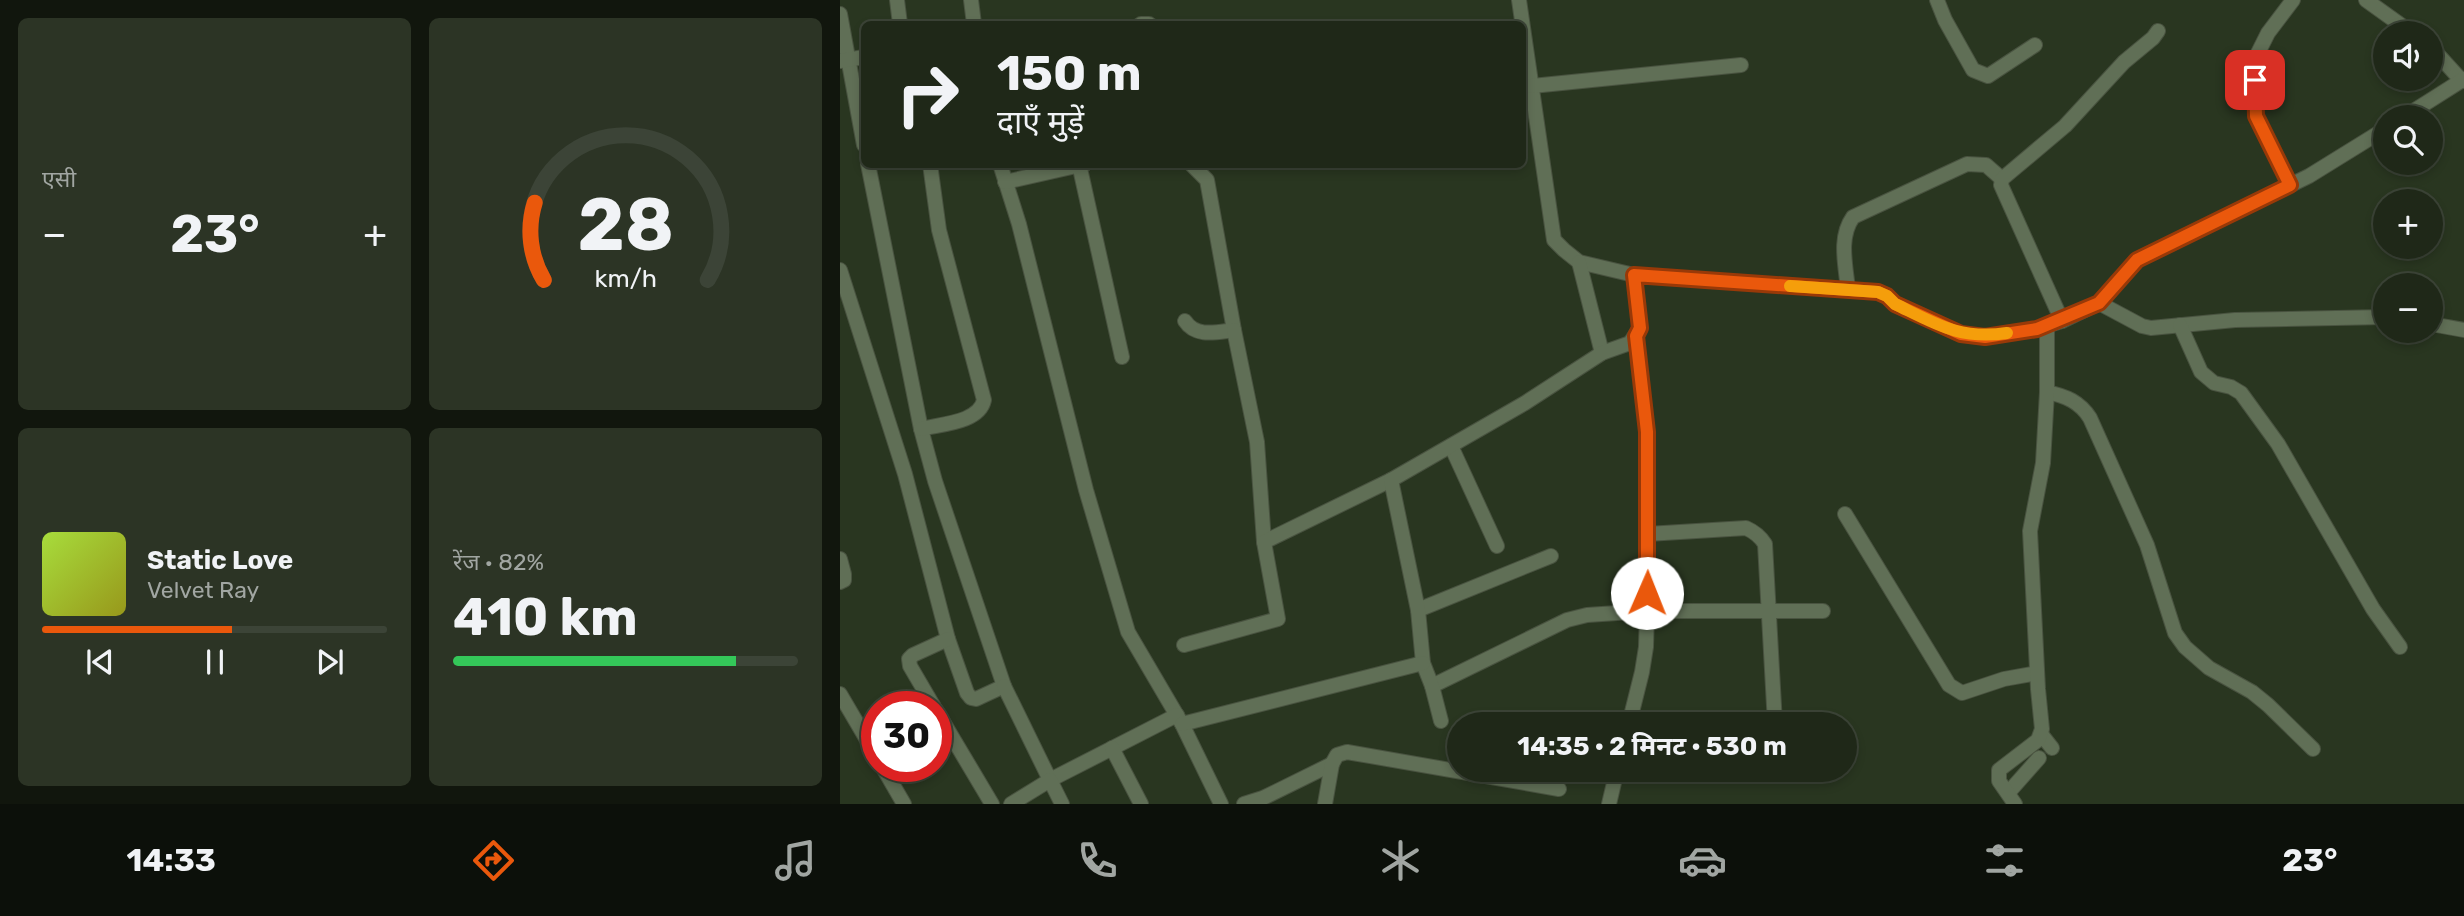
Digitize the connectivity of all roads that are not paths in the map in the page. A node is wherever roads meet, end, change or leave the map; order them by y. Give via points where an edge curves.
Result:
1 (897, 0) edge
2 (971, 0) edge
3 (1519, 0) edge
4 (1937, 0) edge
5 (2293, 0) edge
6 (2366, 0) edge
7 (840, 15) edge
8 (900, 21) edge
9 (974, 21) edge
10 (1521, 21) edge
11 (2395, 21) edge
12 (2158, 31) dead end
13 (2035, 45) dead end
14 (2443, 59) edge
15 (844, 61) edge
16 (1526, 62) edge
17 (1741, 65) dead end
18 (2463, 80) edge
19 (1532, 86) junction
20 (2422, 105) edge
21 (861, 132) edge
22 (2373, 136) edge
23 (869, 168) edge
24 (931, 168) edge
25 (1001, 168) edge
26 (1068, 168) edge
27 (1082, 168) edge
28 (1195, 168) edge
29 (2003, 179) junction
30 (1006, 182) junction
31 (2290, 185) junction
32 (1579, 262) junction
33 (840, 270) edge
34 (1634, 275) junction
35 (1849, 290) junction
36 (2099, 303) junction
37 (2373, 317) edge
38 (2062, 320) junction
39 (1185, 321) dead end
40 (2180, 325) junction
41 (2047, 326) junction
42 (2443, 327) edge
43 (1234, 330) junction
44 (2464, 331) edge
45 (1636, 336) junction
46 (1602, 353) junction
47 (1122, 357) dead end
48 (2048, 392) junction
49 (921, 429) junction
50 (1451, 446) junction
51 (1391, 480) junction
52 (1844, 514) dead end
53 (1647, 534) junction
54 (1264, 542) junction
55 (1497, 546) dead end
56 (1551, 556) dead end
57 (840, 559) edge
58 (840, 582) edge
59 (1418, 610) junction
60 (1647, 611) junction
61 (1823, 611) dead end
62 (1770, 612) junction
63 (948, 639) junction
64 (1184, 645) dead end
65 (2400, 647) dead end
66 (1423, 663) junction
67 (2037, 673) junction
68 (1004, 685) junction
69 (1432, 686) junction
70 (925, 691) edge
71 (840, 694) edge
72 (1632, 712) edge
73 (1774, 712) edge
74 (1180, 719) junction
75 (1441, 721) dead end
76 (861, 730) edge
77 (2041, 734) junction
78 (952, 737) edge
79 (1112, 748) junction
80 (2052, 748) dead end
81 (2313, 749) dead end
82 (2039, 758) dead end
83 (1332, 764) junction
84 (1050, 780) junction
85 (891, 782) edge
86 (1614, 782) edge
87 (1559, 789) dead end
88 (2012, 799) edge
89 (904, 804) edge
90 (992, 804) edge
91 (1011, 804) edge
92 (1062, 804) edge
93 (1141, 804) edge
94 (1221, 804) edge
95 (1244, 804) edge
96 (1325, 804) edge
97 (1609, 804) edge

1 - 8 street
2 - 9 street
3 - 10 street
4 - 13 street via 1973,70 1981,74 1989,76
5 - 31 street via 2258,53 2255,80 2256,116
6 - 11 street
7 - 15 street
12 - 29 street via 2065,126
14 - 18 street
15 - 21 street
16 - 19 street
17 - 19 street
18 - 20 street
19 - 32 street via 1554,240
22 - 31 street
23 - 49 street
24 - 49 street via 939,230 984,400 974,416
25 - 30 street
26 - 30 street
27 - 47 street
28 - 43 street via 1207,180
29 - 35 street via 1986,165 1967,164 1853,217 1844,235
29 - 38 street via 2001,185
30 - 74 street via 1128,632
31 - 36 street via 2137,260
32 - 34 street
32 - 46 street
33 - 63 street via 905,474
34 - 35 street
34 - 45 street via 1640,328
35 - 41 street via 1878,292 1961,334 1985,337
36 - 38 street
36 - 40 street via 2142,326
37 - 40 street
38 - 41 street
39 - 43 street via 1190,330 1199,333
40 - 65 street via 2201,372 2214,383 2241,393 2278,444 2373,609
41 - 48 street
42 - 44 street
43 - 54 street via 1256,442
45 - 46 street via 1630,343
45 - 53 street via 1647,432
46 - 50 street
48 - 67 street via 2043,463 2030,531
48 - 81 street via 2075,402 2090,418 2147,545 2169,619 2180,640 2209,668 2252,692
49 - 68 street
50 - 51 street
50 - 55 street
51 - 54 street
51 - 59 street
52 - 67 street via 1956,691 1968,692
53 - 60 street
53 - 62 street via 1746,528 1755,532 1765,544
54 - 64 street via 1278,619
56 - 59 street
57 - 58 street via 844,580
59 - 66 street
60 - 62 street
60 - 69 street via 1567,621
60 - 72 street via 1644,660
61 - 62 street
62 - 73 street
63 - 68 street via 971,698
63 - 70 street via 909,659
66 - 69 street
66 - 74 street
67 - 77 street
68 - 84 street
69 - 75 street
71 - 76 street
74 - 79 street
74 - 94 street
77 - 80 street
77 - 88 street via 1999,770 1999,781
78 - 90 street
79 - 84 street
79 - 93 street
82 - 88 street
83 - 87 street via 1337,755 1347,752
83 - 95 street
83 - 96 street
84 - 91 street
84 - 92 street
85 - 89 street
86 - 97 street

